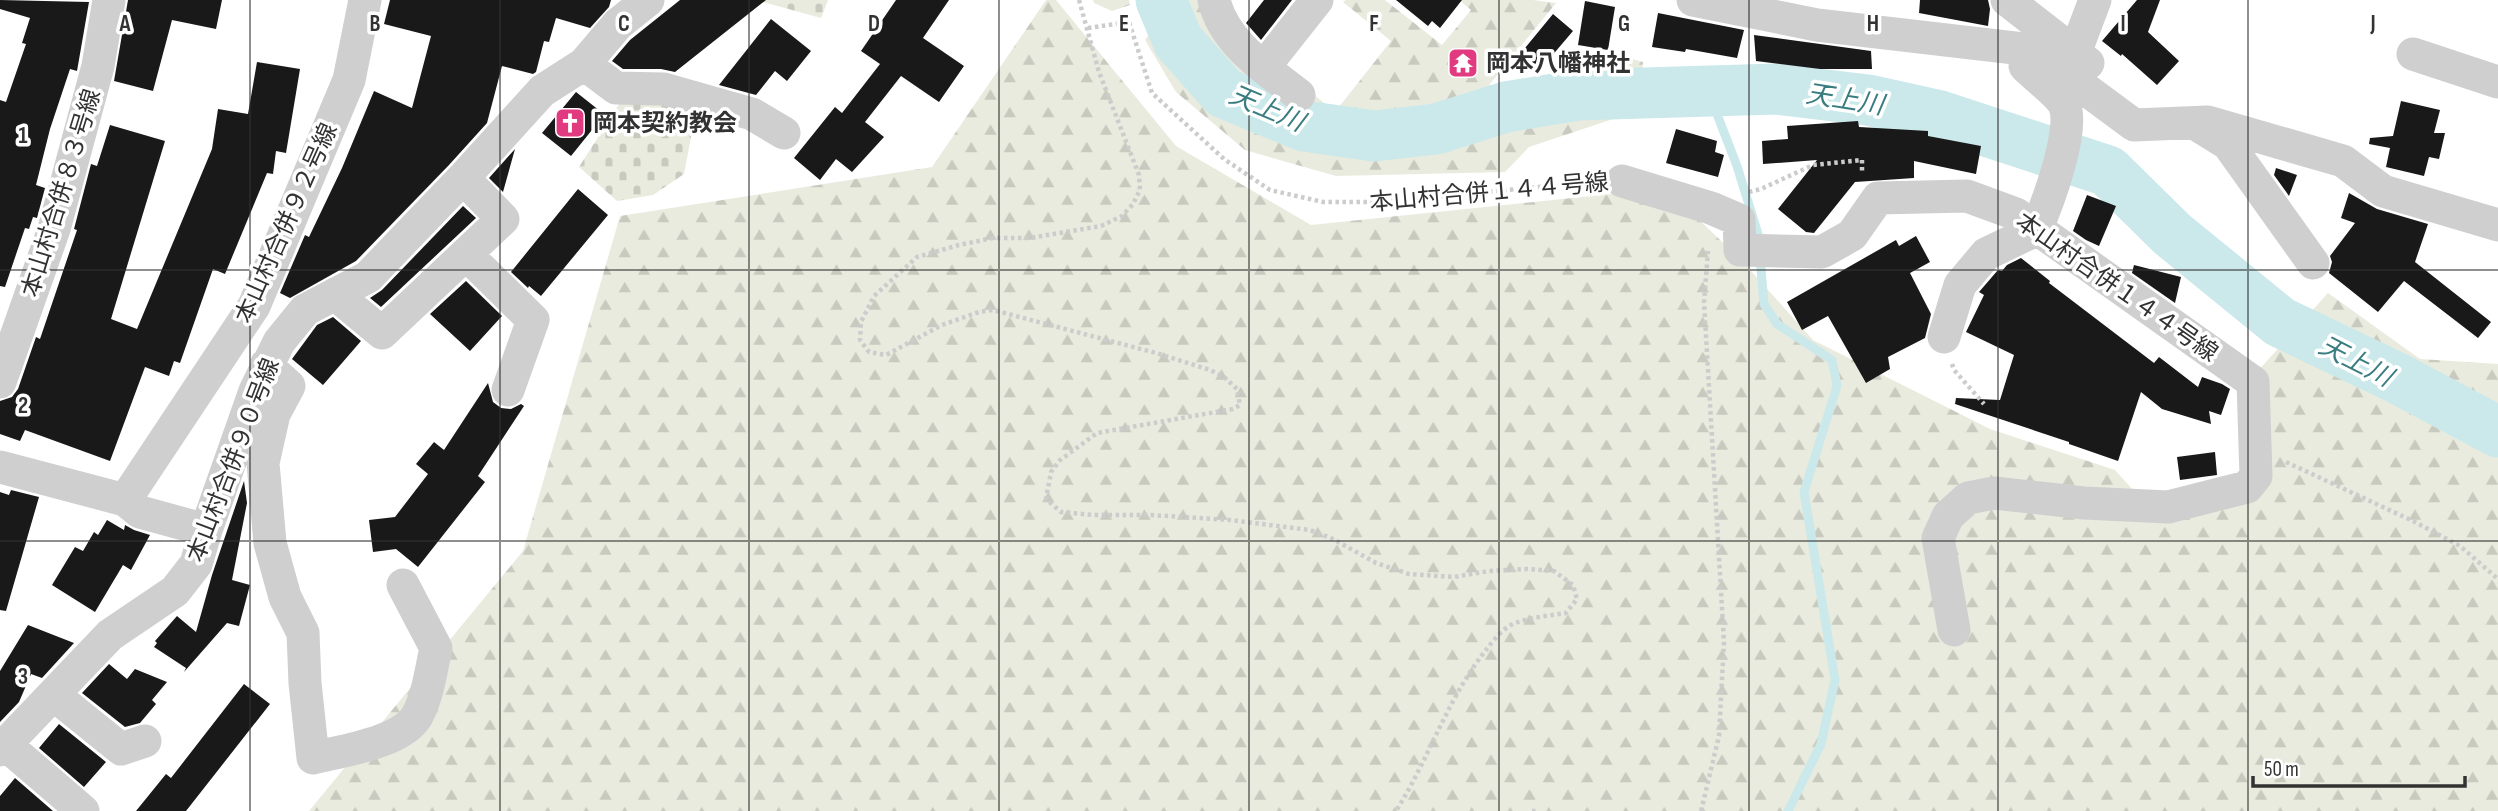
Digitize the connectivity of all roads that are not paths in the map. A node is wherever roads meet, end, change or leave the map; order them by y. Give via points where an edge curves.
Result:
1 (109, 0) edge
2 (365, 0) edge
3 (648, 0) edge
4 (1214, 0) edge
5 (1317, 0) edge
6 (1693, 0) edge
7 (2007, 0) edge
8 (2095, 0) edge
9 (2032, 50) junction
10 (2075, 53) junction
11 (2413, 54) dead end
12 (587, 66) junction
13 (1264, 67) junction
14 (2498, 82) edge
15 (1299, 95) dead end
16 (616, 110) dead end
17 (2182, 124) junction
18 (784, 133) dead end
19 (463, 178) junction
20 (1622, 181) road end
21 (2041, 218) junction
22 (2498, 225) edge
23 (466, 254) junction
24 (2313, 263) dead end
25 (335, 294) junction
26 (1944, 337) road end
27 (266, 365) junction
28 (0, 382) edge
29 (508, 390) dead end
30 (0, 467) edge
31 (125, 500) junction
32 (206, 530) junction
33 (403, 584) dead end
34 (1954, 630) dead end
35 (54, 695) junction
36 (145, 741) dead end
37 (3, 748) edge
38 (83, 811) edge

1 - 28 street, 本山村合併８３号線 via 98,66 54,229
2 - 31 street, 本山村合併９２号線 via 349,80 254,306
3 - 12 street, 本山村合併９０号線 via 618,24
4 - 13 street via 1217,15 1242,49
5 - 13 street
6 - 9 street via 1817,25
7 - 10 street
8 - 10 street
9 - 17 street via 2134,124
9 - 21 street via 2025,66 2064,104 2068,128
10 - 17 street
11 - 14 street
12 - 16 street via 587,82
12 - 18 street via 616,88 664,89 752,114
12 - 19 street, 本山村合併９０号線 via 542,91
13 - 15 street
17 - 22 street via 2208,122 2343,161 2384,191
17 - 24 street via 2228,144
19 - 23 street via 503,219
19 - 25 street, 本山村合併９０号線 via 368,276
20 - 21 street, 本山村合併１４４号線 via 1739,220 1756,251 1822,252 1852,235 1878,198 1968,197
21 - 26 street via 1986,254 1960,285
21 - 34 street, 本山村合併１４４号線 via 2253,383 2256,476 2247,487 2168,507 1994,493 1968,499 1948,516 1938,538
23 - 25 street via 383,333
23 - 29 street via 533,320
25 - 27 street, 本山村合併９０号線 via 305,310
27 - 32 street, 本山村合併９０号線
27 - 33 street via 289,386 274,414 263,463 270,543 285,597 303,633 313,758 376,743 401,732 416,718 436,648
30 - 31 street
31 - 32 street via 140,512
32 - 35 street, 本山村合併９０号線 via 196,564 175,591 110,635
35 - 36 street via 121,749
35 - 37 street, 本山村合併９０号線
37 - 38 street

